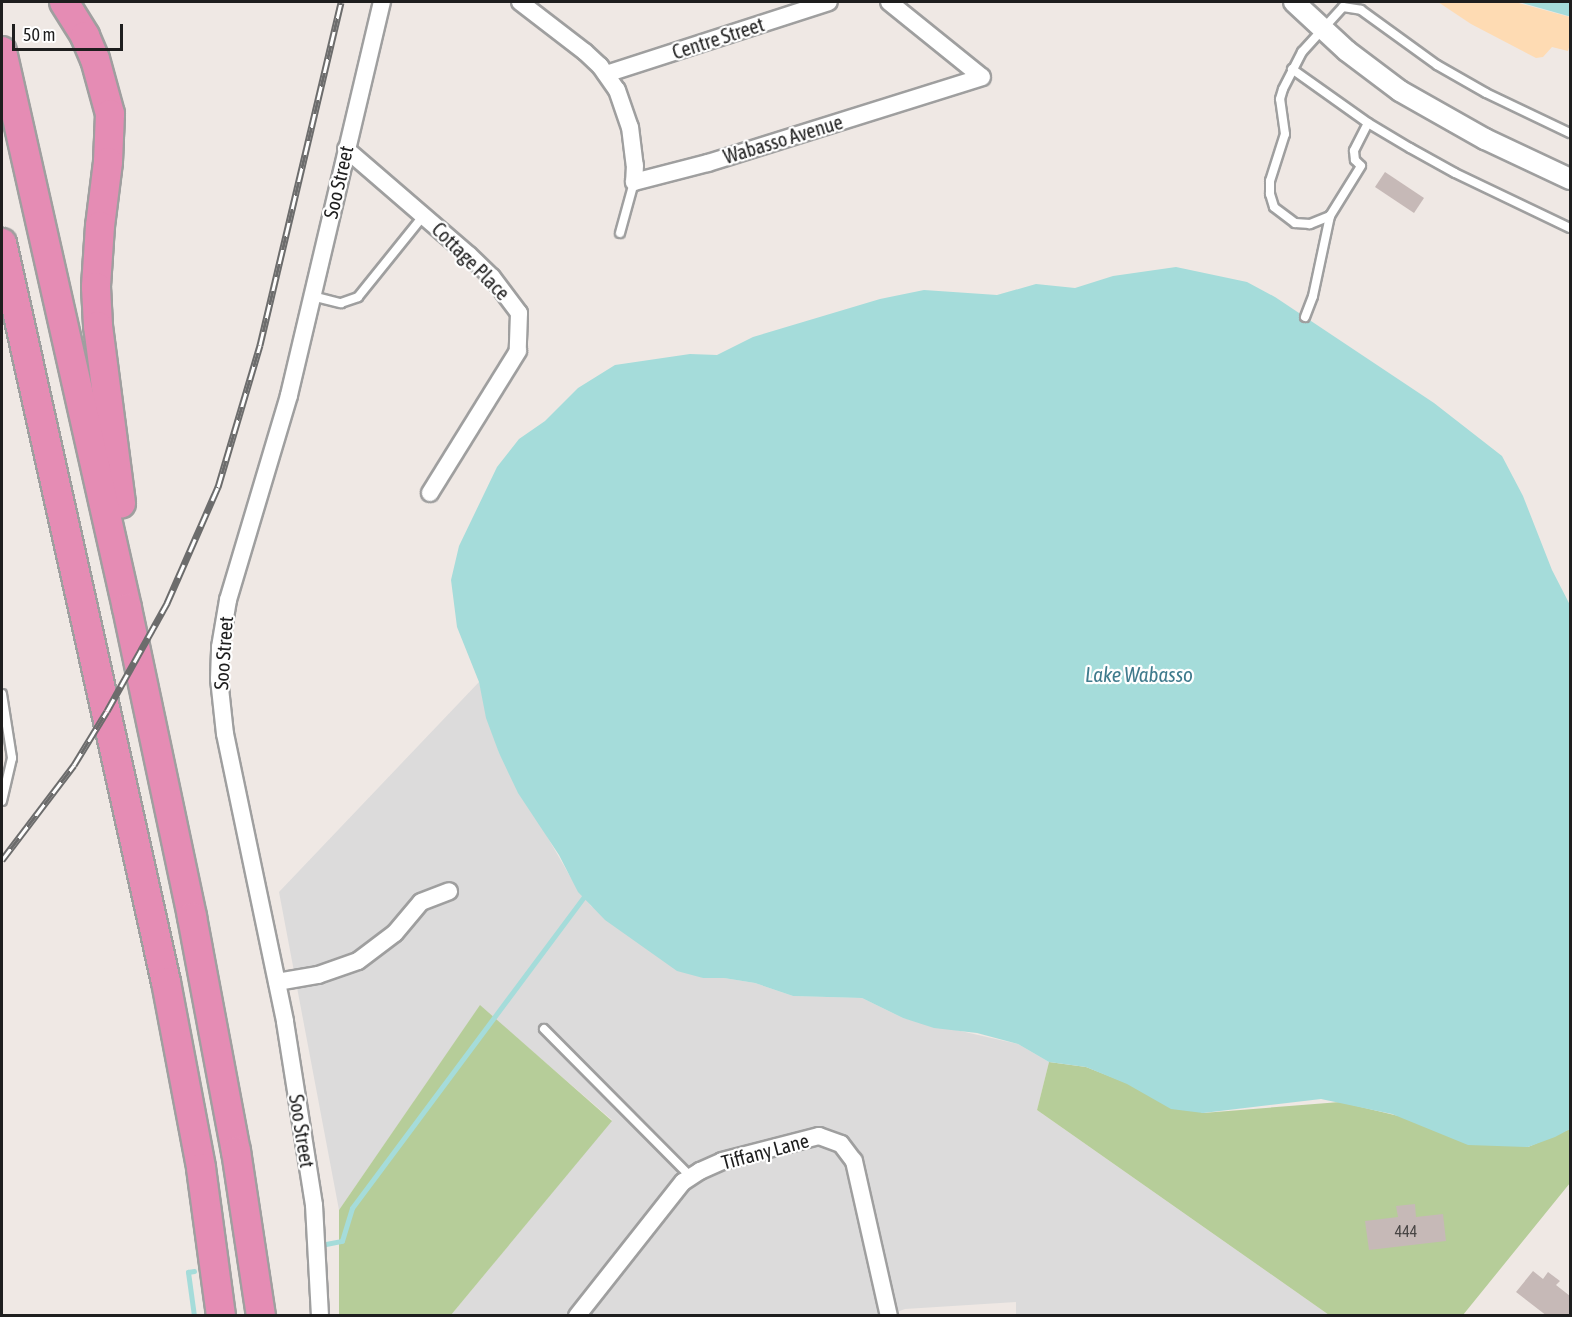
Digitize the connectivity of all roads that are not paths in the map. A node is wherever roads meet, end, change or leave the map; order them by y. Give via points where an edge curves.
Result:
1 (64, 2) edge
2 (382, 2) edge
3 (519, 2) edge
4 (829, 2) edge
5 (889, 2) edge
6 (1294, 2) edge
7 (1321, 28) junction
8 (2, 51) edge
9 (1292, 69) junction
10 (606, 74) junction
11 (1368, 123) junction
12 (1570, 133) edge
13 (346, 149) junction
14 (1570, 179) edge
15 (634, 182) junction
16 (424, 215) junction
17 (1330, 216) junction
18 (1570, 228) edge
19 (620, 233) dead end
20 (2, 243) edge
21 (312, 296) junction
22 (2, 309) edge
23 (1305, 317) dead end
24 (33, 387) junction
25 (430, 493) dead end
26 (128, 608) junction
27 (2, 694) edge
28 (2, 801) edge
29 (449, 891) dead end
30 (277, 982) junction
31 (543, 1029) dead end
32 (691, 1177) junction
33 (221, 1316) edge
34 (261, 1316) edge
35 (320, 1316) edge
36 (577, 1316) edge
37 (889, 1316) edge

1 - 26 highway via 92,51 110,114 96,287 127,549
2 - 13 street, Soo Street
3 - 10 street via 585,52
4 - 10 street, Centre Street
5 - 15 street, Wabasso Avenue via 982,77 708,163
6 - 7 street
7 - 9 lane
7 - 12 lane via 1343,7 1361,10 1437,65
7 - 14 street via 1366,67 1424,106
8 - 26 highway
9 - 11 lane
9 - 17 lane via 1280,99 1286,134 1270,194 1274,207 1295,223 1310,224
10 - 15 street via 625,108 630,127
11 - 17 lane via 1354,151 1361,166
11 - 18 lane via 1455,173
13 - 16 street, Cottage Place
13 - 21 street, Soo Street
15 - 19 lane
16 - 21 lane via 358,297 341,303
16 - 25 street, Cottage Place via 492,277 511,300 519,313 520,332 518,351 510,369 485,402
17 - 23 lane
20 - 24 highway
21 - 30 street, Soo Street via 289,395 225,611 220,647 225,734
22 - 24 highway
24 - 33 highway via 166,982 201,1168
26 - 34 highway via 206,987
27 - 28 lane via 12,758
29 - 30 street via 421,902 395,933 358,961 318,975
30 - 35 street, Soo Street via 314,1205
31 - 32 lane
32 - 36 street, Tiffany Lane via 669,1197
32 - 37 street, Tiffany Lane via 722,1161 807,1137 830,1138 841,1144 855,1166

